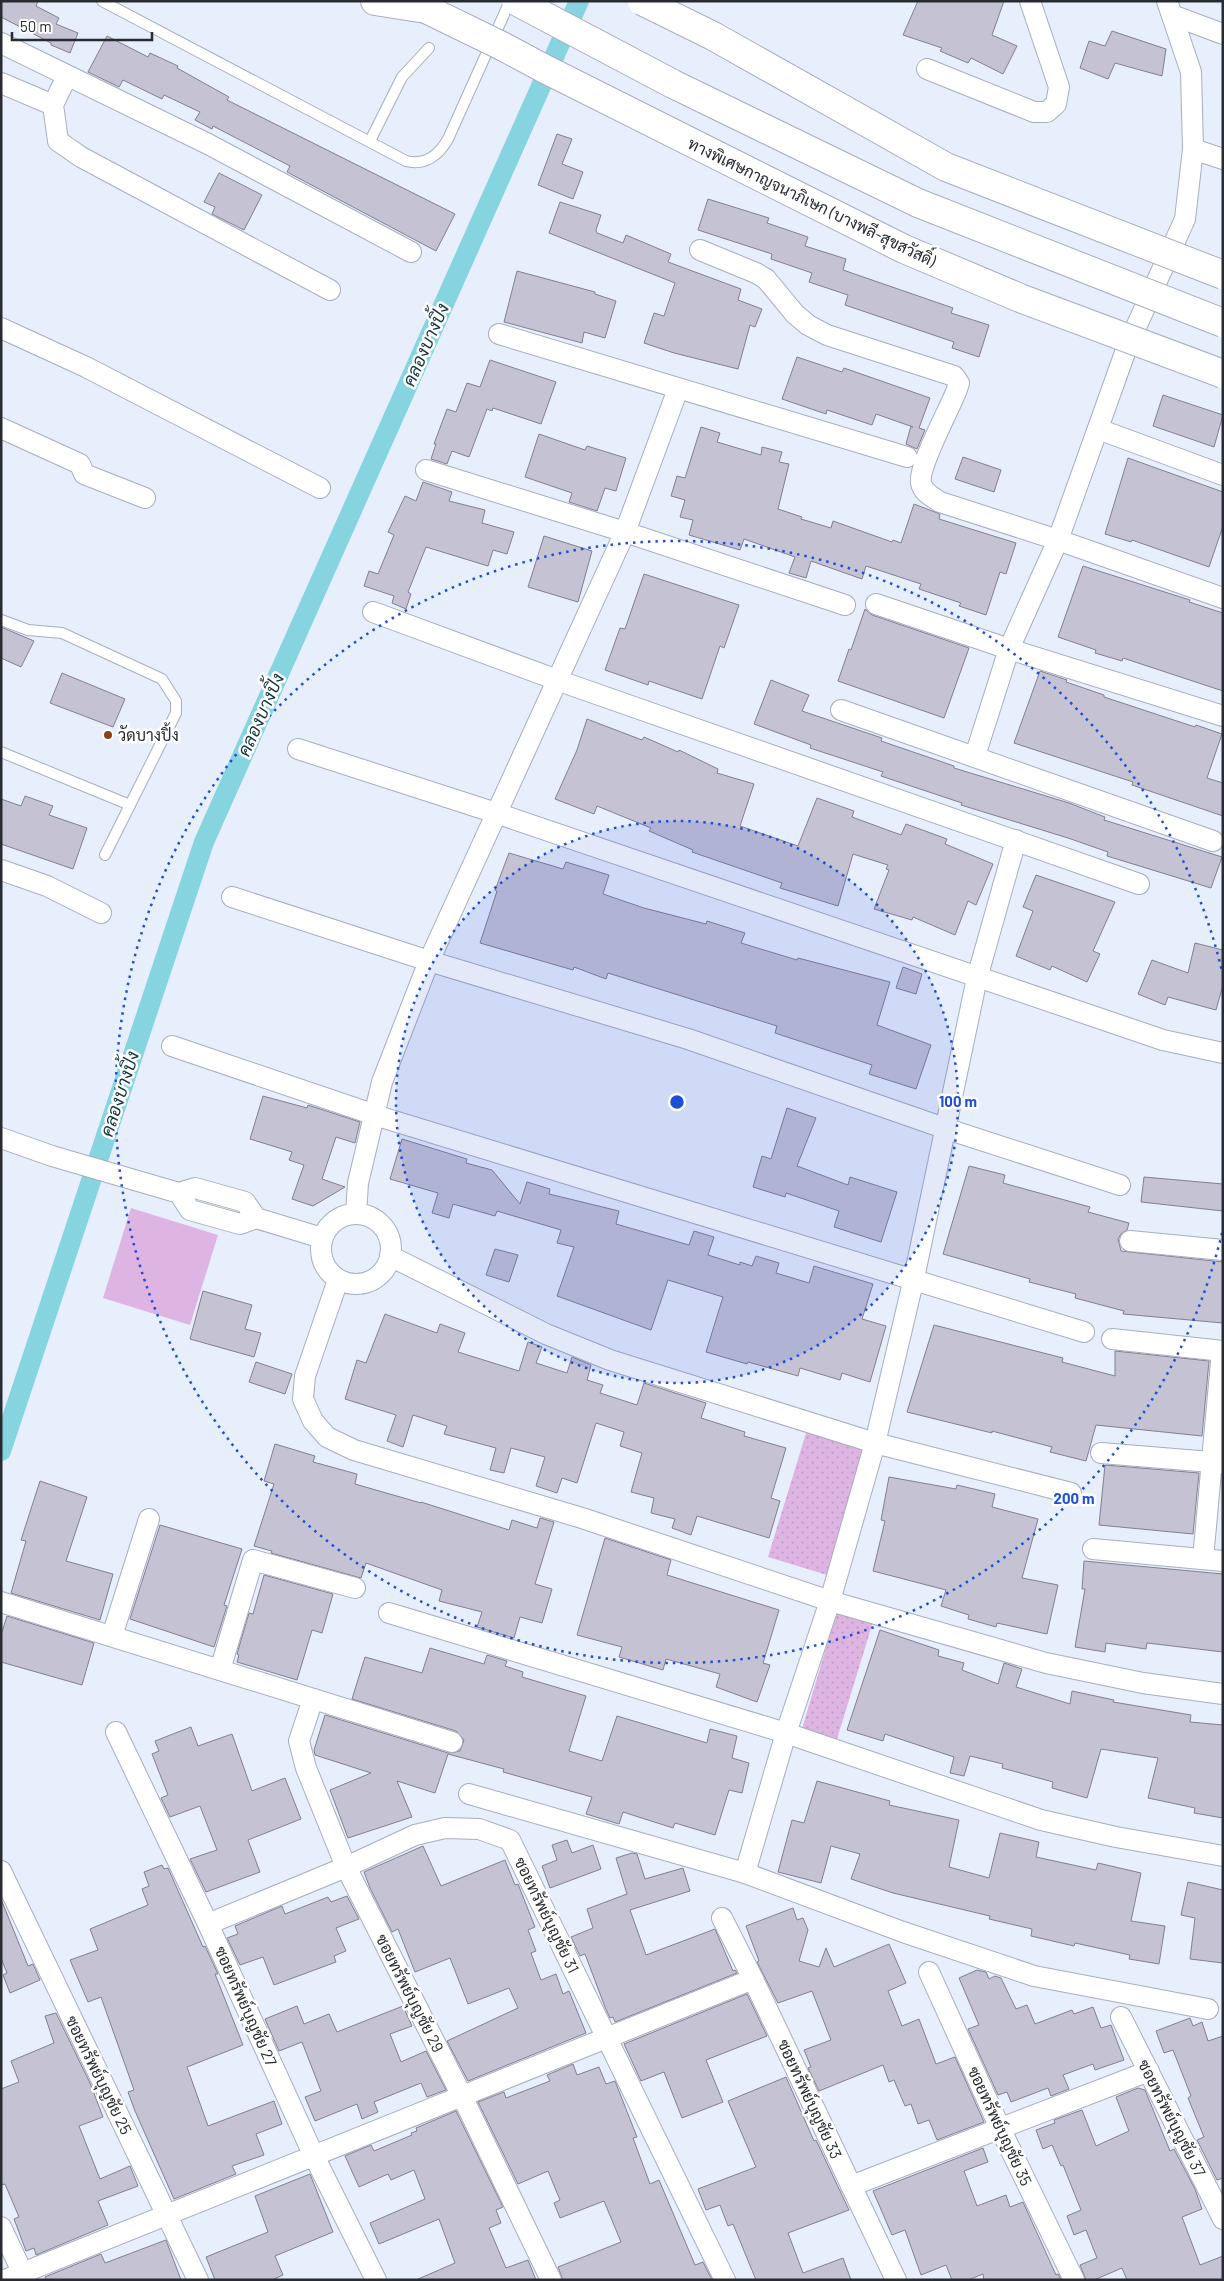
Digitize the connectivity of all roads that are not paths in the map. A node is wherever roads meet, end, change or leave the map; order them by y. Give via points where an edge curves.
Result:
1 (102, 1) edge
2 (376, 1) edge
3 (510, 1) edge
4 (516, 1) edge
5 (642, 1) edge
6 (1030, 1) edge
7 (419, 5) edge
8 (1169, 8) edge
9 (1223, 34) edge
10 (1, 43) edge
11 (429, 48) dead end
12 (927, 69) dead end
13 (67, 76) junction
14 (1, 82) edge
15 (53, 105) junction
16 (370, 141) junction
17 (1193, 149) junction
18 (1223, 159) edge
19 (700, 250) dead end
20 (411, 252) dead end
21 (1223, 275) edge
22 (330, 290) dead end
23 (1223, 323) edge
24 (1, 328) edge
25 (499, 334) dead end
26 (1223, 374) edge
27 (678, 389) junction
28 (1, 428) edge
29 (1098, 429) junction
30 (906, 457) dead end
31 (426, 470) dead end
32 (1223, 475) edge
33 (320, 488) dead end
34 (145, 498) dead end
35 (625, 532) junction
36 (1058, 540) junction
37 (1223, 598) edge
38 (876, 604) dead end
39 (845, 605) dead end
40 (373, 612) dead end
41 (1, 620) edge
42 (1009, 649) junction
43 (558, 680) junction
44 (841, 710) dead end
45 (1223, 716) edge
46 (298, 749) dead end
47 (1, 752) edge
48 (975, 756) junction
49 (130, 805) junction
50 (496, 813) junction
51 (1016, 840) junction
52 (1213, 841) dead end
53 (105, 855) dead end
54 (1, 870) edge
55 (1139, 884) dead end
56 (232, 897) dead end
57 (101, 913) dead end
58 (429, 961) junction
59 (977, 978) junction
60 (172, 1046) dead end
61 (1223, 1052) edge
62 (374, 1115) junction
63 (944, 1128) junction
64 (1, 1138) edge
65 (1120, 1185) dead end
66 (356, 1214) junction
67 (322, 1238) junction
68 (1130, 1241) dead end
69 (1223, 1250) edge
70 (390, 1256) junction
71 (914, 1278) junction
72 (338, 1280) junction
73 (1084, 1332) dead end
74 (1112, 1339) dead end
75 (1222, 1351) edge
76 (875, 1443) junction
77 (1101, 1453) dead end
78 (1218, 1462) edge
79 (1071, 1493) dead end
80 (149, 1519) dead end
81 (1093, 1549) dead end
82 (1213, 1560) edge
83 (355, 1588) dead end
84 (830, 1601) junction
85 (1, 1602) edge
86 (389, 1613) dead end
87 (112, 1636) junction
88 (220, 1670) junction
89 (1223, 1694) edge
90 (313, 1699) junction
91 (116, 1732) dead end
92 (786, 1732) junction
93 (452, 1742) dead end
94 (469, 1794) dead end
95 (1223, 1856) edge
96 (346, 1867) junction
97 (1, 1871) edge
98 (745, 1872) junction
99 (722, 1918) dead end
100 (208, 1924) junction
101 (929, 1972) dead end
102 (753, 1980) junction
103 (1208, 2009) dead end
104 (1121, 2017) dead end
105 (607, 2038) junction
106 (1149, 2071) junction
107 (462, 2096) junction
108 (1000, 2128) junction
109 (313, 2154) junction
110 (851, 2186) junction
111 (166, 2215) junction
112 (1223, 2220) edge
113 (1, 2227) edge
114 (18, 2277) edge
115 (198, 2280) edge
116 (376, 2280) edge
117 (552, 2280) edge
118 (725, 2280) edge
119 (896, 2280) edge
120 (1074, 2280) edge

1 - 16 lane
2 - 7 highway, ทางพิเศษกาญจนาภิเษก (บางพลี-สุขสวัสดิ์)
3 - 16 lane via 448,139 436,154 416,164
4 - 23 highway, bridge via 673,84 918,202
5 - 21 highway, bridge via 713,36 946,167
6 - 12 street via 1059,87 1056,104 1046,112 1034,112
7 - 26 highway, ทางพิเศษกาญจนาภิเษก (บางพลี-สุขสวัสดิ์), bridge via 904,248 1020,298
8 - 9 street
8 - 17 street via 1191,72
10 - 13 street
11 - 16 lane via 402,77
13 - 15 street
13 - 20 street via 208,144
14 - 15 street
15 - 22 street via 58,141 81,157
17 - 18 street
17 - 29 street via 1185,219 1127,347
19 - 36 street via 766,279 795,314 827,335 954,376 959,383 956,392 924,464 921,483 925,492 940,502
24 - 33 street
25 - 27 street
27 - 30 street
27 - 35 street
28 - 34 street via 80,464 84,474
29 - 32 street
29 - 36 street
31 - 35 street
35 - 39 street
35 - 43 street
36 - 37 street
36 - 42 street
38 - 42 street
40 - 43 street
41 - 49 lane via 28,630 62,633 162,679 171,691 176,701 176,712
42 - 45 street
42 - 48 street
43 - 50 street
43 - 51 street
44 - 48 street
46 - 50 street
47 - 49 lane
48 - 52 street
49 - 53 lane
50 - 58 street
50 - 59 street
51 - 55 street
51 - 59 street
54 - 57 street via 47,886
56 - 58 street
58 - 62 street via 382,1082
58 - 63 street via 688,1039
59 - 61 street via 1164,1040
59 - 63 street
60 - 62 street
62 - 66 street via 358,1183
62 - 71 street
63 - 65 street
63 - 71 street
64 - 67 street via 178,1193 195,1188 245,1202 256,1218
66 - 67 street via 335,1220
66 - 70 street via 375,1220 383,1227 388,1236
67 - 72 street via 322,1262
68 - 69 street
70 - 72 street via 386,1267 370,1281 349,1284
70 - 76 street via 546,1334 610,1360
71 - 73 street
71 - 76 street
72 - 84 street via 305,1376 303,1399 314,1421 328,1437 354,1450 582,1518
74 - 75 street
75 - 78 street
76 - 79 street
76 - 84 street
77 - 78 street
78 - 82 street
80 - 87 street
81 - 82 street
83 - 88 street via 253,1560
84 - 89 street via 1046,1663 1143,1683
84 - 92 street
85 - 87 street
86 - 92 street
87 - 88 street
88 - 90 street
90 - 93 street
90 - 96 street, ซอยทรัพย์บุญชัย 29 via 299,1741 306,1768
91 - 100 street, ซอยทรัพย์บุญชัย 27
92 - 95 street via 1041,1820
92 - 98 street
94 - 98 street
96 - 100 street, ซอยทรัพย์บุญชัย 31
96 - 105 street, ซอยทรัพย์บุญชัย 31 via 416,1835 445,1828 478,1829 510,1840
96 - 107 street, ซอยทรัพย์บุญชัย 29
97 - 111 street, ซอยทรัพย์บุญชัย 25
98 - 103 street via 903,1932 1034,1976
99 - 102 street, ซอยทรัพย์บุญชัย 33
100 - 109 street, ซอยทรัพย์บุญชัย 27
101 - 108 street, ซอยทรัพย์บุญชัย 35
102 - 105 street
102 - 110 street, ซอยทรัพย์บุญชัย 33
104 - 106 street, ซอยทรัพย์บุญชัย 37
105 - 107 street
105 - 118 street, ซอยทรัพย์บุญชัย 31
106 - 108 street
106 - 112 street, ซอยทรัพย์บุญชัย 37
107 - 109 street
107 - 117 street, ซอยทรัพย์บุญชัย 29
108 - 110 street
108 - 120 street, ซอยทรัพย์บุญชัย 35
109 - 111 street
109 - 116 street, ซอยทรัพย์บุญชัย 27
110 - 119 street, ซอยทรัพย์บุญชัย 33
111 - 114 street
111 - 115 street, ซอยทรัพย์บุญชัย 25
113 - 114 street

